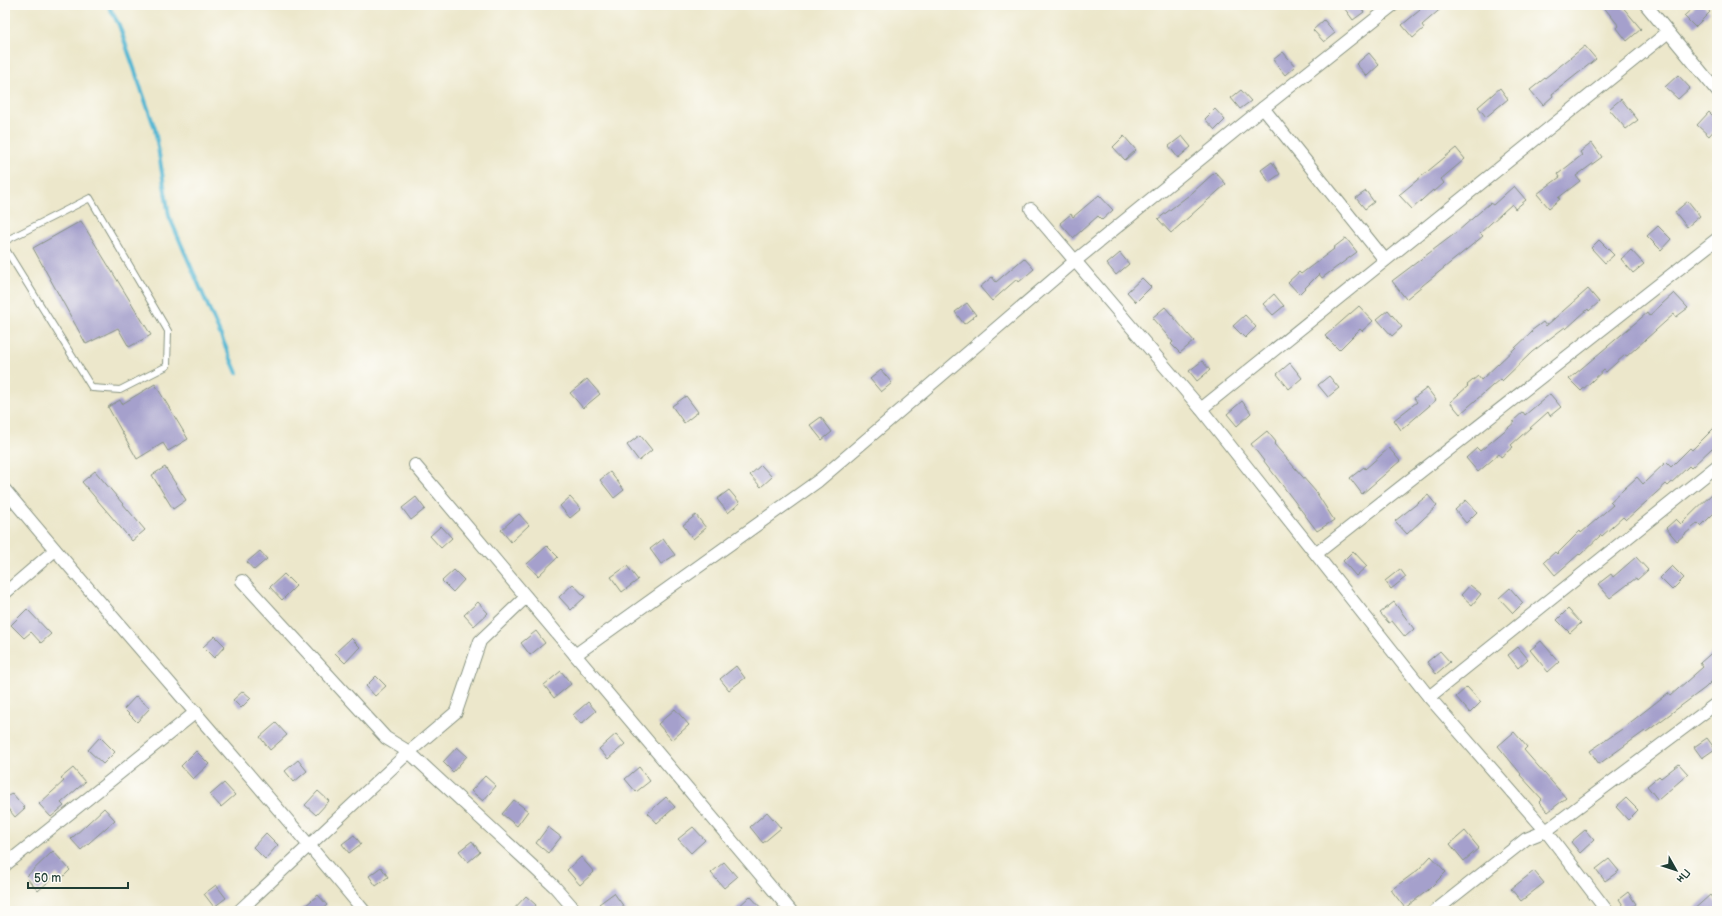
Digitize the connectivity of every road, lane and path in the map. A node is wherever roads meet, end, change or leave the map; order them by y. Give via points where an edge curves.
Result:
1 (1393, 5) edge
2 (1646, 5) edge
3 (1668, 33) junction
4 (1717, 91) edge
5 (1263, 108) junction
6 (1031, 209) dead end
7 (1717, 239) edge
8 (5, 241) edge
9 (5, 248) edge
10 (1385, 260) junction
11 (1075, 261) junction
12 (1201, 409) junction
13 (415, 465) dead end
14 (1717, 466) edge
15 (5, 490) edge
16 (55, 550) junction
17 (1317, 553) junction
18 (242, 581) dead end
19 (5, 594) edge
20 (526, 597) junction
21 (575, 655) junction
22 (1430, 697) junction
23 (1717, 703) edge
24 (196, 712) junction
25 (409, 752) junction
26 (1546, 831) junction
27 (310, 845) junction
28 (5, 865) edge
29 (239, 911) edge
30 (364, 911) edge
31 (576, 911) edge
32 (791, 911) edge
33 (1435, 911) edge
34 (1607, 911) edge

1 - 5 street
2 - 3 street
3 - 4 street
3 - 10 street
5 - 10 street
5 - 11 street
6 - 11 street
7 - 17 street
8 - 9 lane via 90,198 168,331 167,366 120,390 92,388
10 - 12 street
11 - 12 street
11 - 21 street via 818,481
12 - 17 street
13 - 20 street
14 - 22 street
15 - 16 street
16 - 19 street
16 - 24 street
17 - 22 street
18 - 25 street via 386,738
20 - 21 street
20 - 25 street via 480,641 456,712
21 - 32 street
22 - 26 street
23 - 26 street
24 - 27 street
24 - 28 street
25 - 27 street
25 - 31 street via 554,886
26 - 33 street via 1526,839
26 - 34 street
27 - 29 street
27 - 30 street

